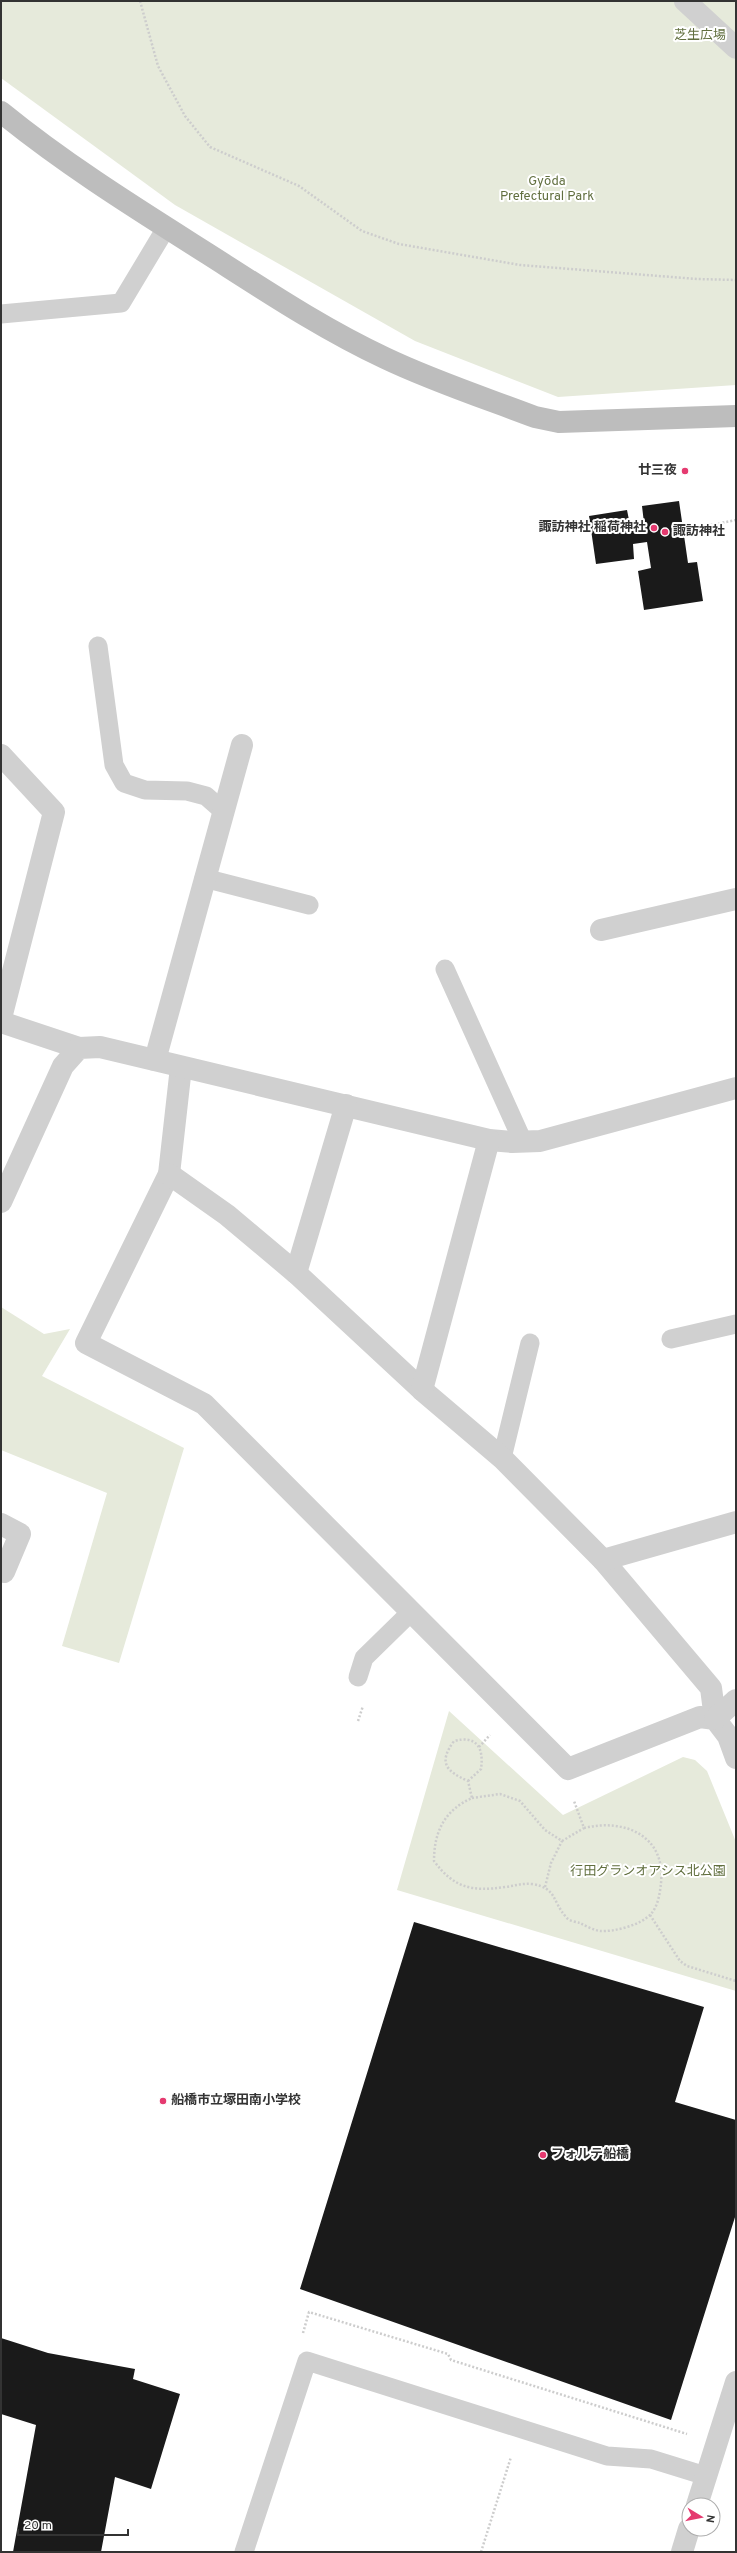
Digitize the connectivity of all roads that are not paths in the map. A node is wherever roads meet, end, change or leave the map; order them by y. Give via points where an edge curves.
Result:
1 (685, 1) edge
2 (736, 48) edge
3 (1, 112) edge
4 (166, 228) junction
5 (1, 314) edge
6 (736, 416) edge
7 (98, 646) dead end
8 (242, 745) dead end
9 (1, 755) edge
10 (222, 810) junction
11 (204, 878) junction
12 (736, 899) edge
13 (309, 905) dead end
14 (601, 930) dead end
15 (445, 969) dead end
16 (1, 1018) edge
17 (1, 1022) edge
18 (79, 1048) junction
19 (155, 1060) junction
20 (182, 1067) junction
21 (736, 1088) edge
22 (346, 1105) junction
23 (489, 1140) junction
24 (524, 1142) junction
25 (169, 1174) junction
26 (1, 1202) edge
27 (296, 1273) junction
28 (736, 1324) edge
29 (671, 1339) dead end
30 (530, 1343) dead end
31 (422, 1390) junction
32 (502, 1458) junction
33 (736, 1522) edge
34 (1, 1524) edge
35 (603, 1560) junction
36 (4, 1572) dead end
37 (412, 1612) junction
38 (358, 1677) dead end
39 (736, 1700) edge
40 (715, 1719) junction
41 (736, 1758) edge
42 (736, 2382) edge
43 (706, 2476) junction
44 (699, 2497) edge
45 (687, 2537) edge
46 (244, 2552) edge
47 (682, 2552) edge

1 - 2 street
3 - 4 street via 40,144
4 - 5 lane via 121,303
4 - 6 street via 323,326 385,359 535,417 559,422 590,422
7 - 10 lane via 114,765 124,783 145,790 181,791 206,796
8 - 10 street
9 - 16 street via 54,812
10 - 11 street
11 - 13 lane
11 - 19 street
12 - 14 street
15 - 24 lane
17 - 18 street
18 - 19 street via 100,1047
18 - 26 street via 63,1066
19 - 20 street
20 - 22 street
20 - 25 street
21 - 24 street via 540,1141
22 - 23 street
22 - 27 street
23 - 24 street
23 - 31 street
25 - 27 street via 227,1216
25 - 37 street via 86,1342 204,1404
27 - 31 street
28 - 29 lane
30 - 32 lane
31 - 32 street
32 - 35 street
33 - 35 street
34 - 36 street via 20,1534
35 - 40 street via 712,1688
37 - 38 lane via 364,1658
37 - 40 street via 568,1769 700,1717
39 - 40 street
40 - 41 street via 728,1736
42 - 43 street
43 - 44 street
43 - 46 lane via 651,2459 607,2456 307,2361
45 - 47 street

